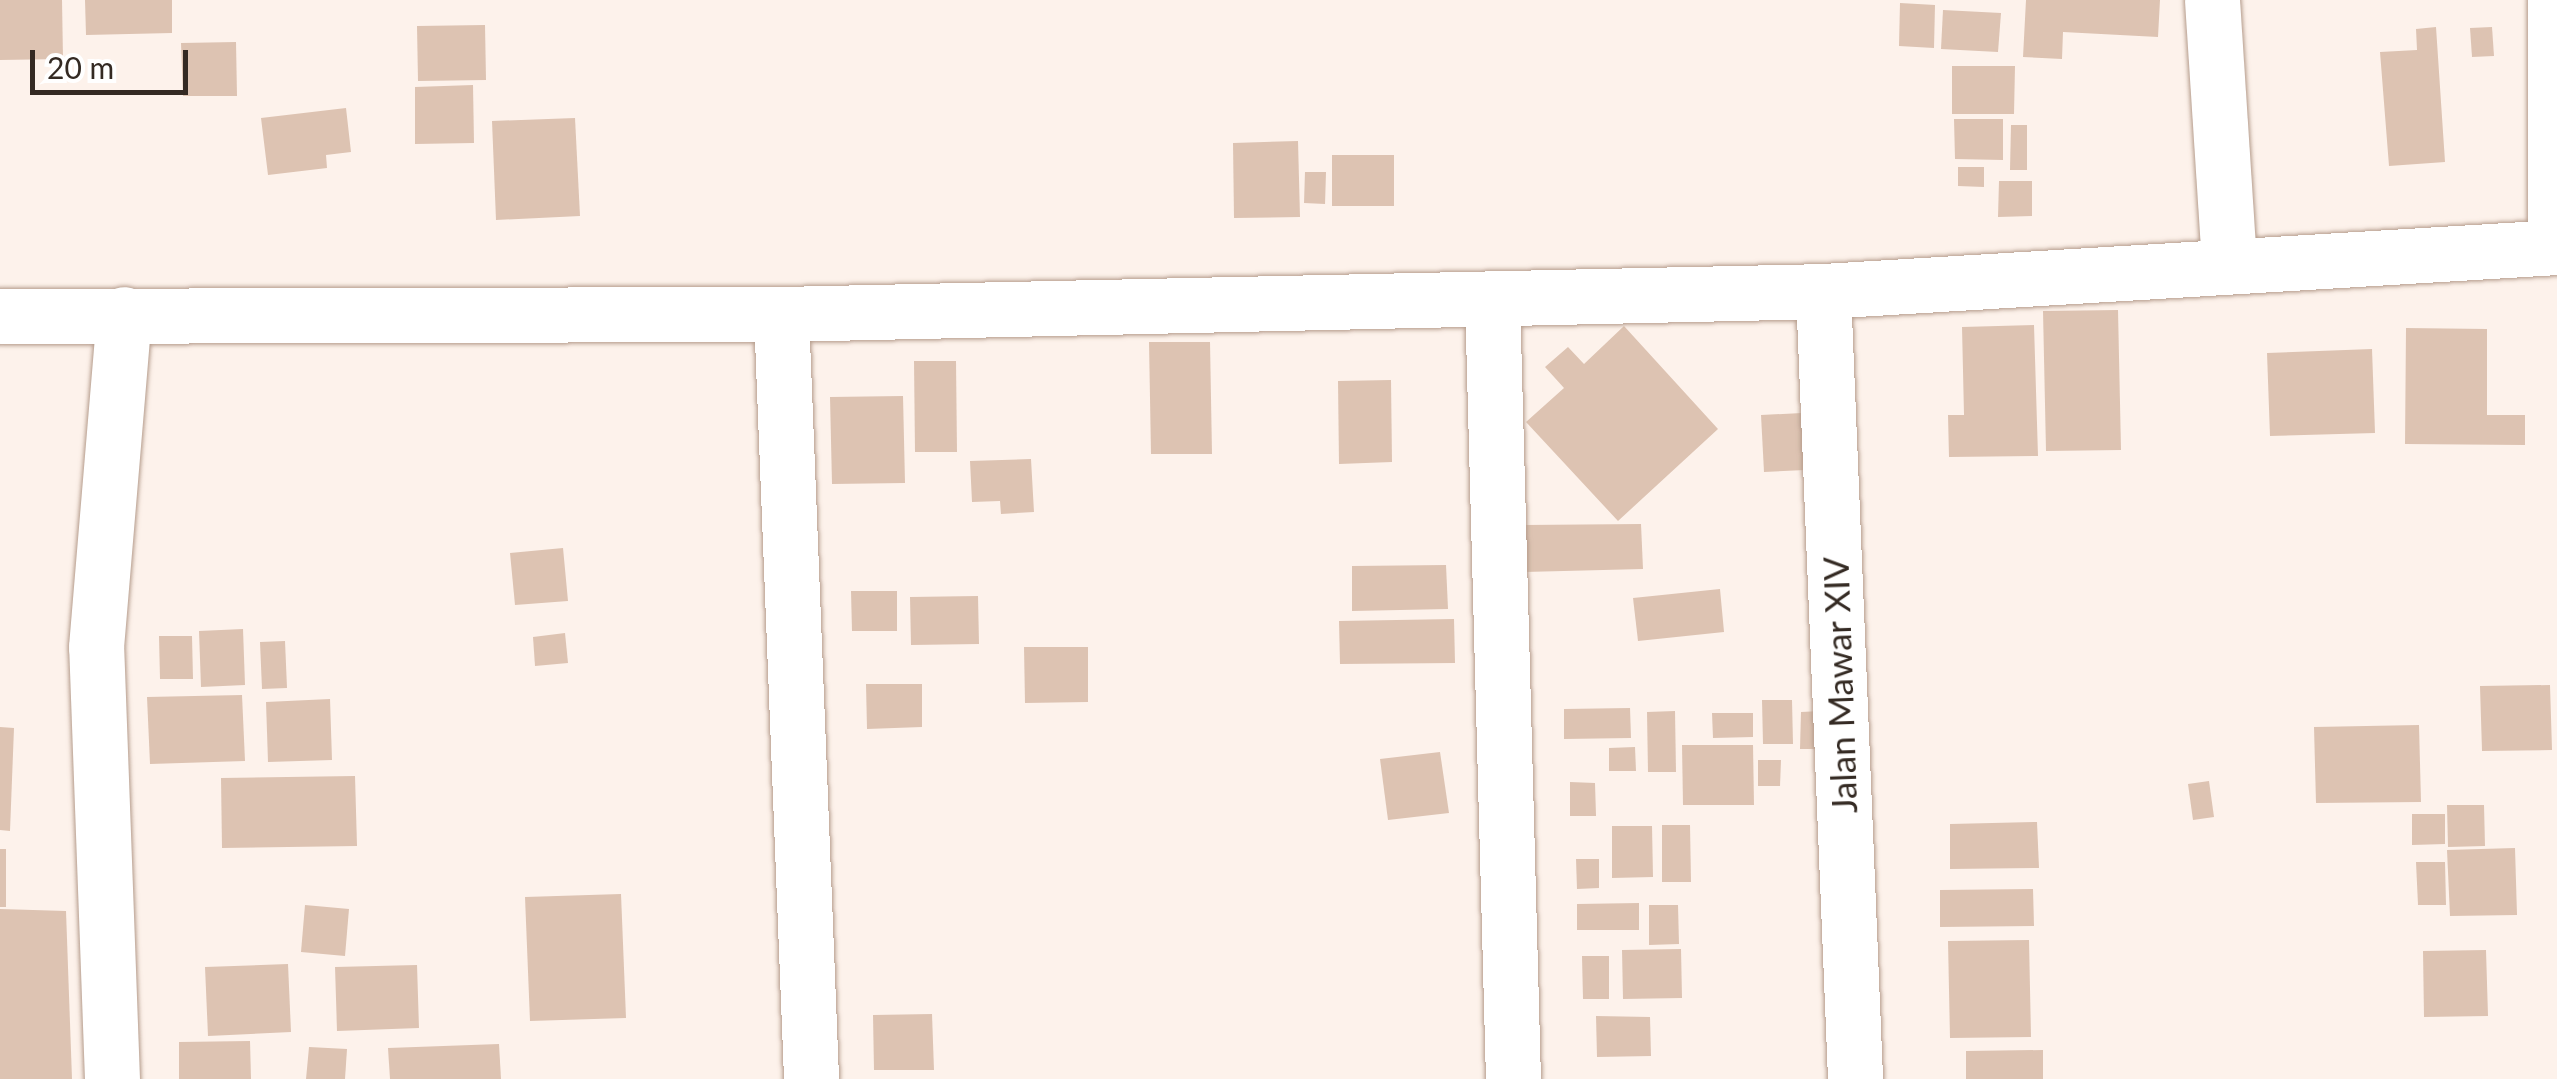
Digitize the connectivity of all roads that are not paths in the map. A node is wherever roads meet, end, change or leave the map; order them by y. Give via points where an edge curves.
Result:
1 (2212, 0) edge
2 (2555, 0) edge
3 (2556, 247) edge
4 (2229, 262) junction
5 (1823, 291) junction
6 (1492, 298) junction
7 (124, 314) junction
8 (781, 314) junction
9 (0, 316) edge
10 (112, 1079) edge
11 (811, 1079) edge
12 (1513, 1079) edge
13 (1855, 1079) edge

1 - 4 street
2 - 3 street
3 - 4 street
4 - 5 street
5 - 6 street
5 - 13 street, Jalan Mawar XIV
6 - 8 street
6 - 12 street
7 - 8 street
7 - 9 street
7 - 10 street via 96,647
8 - 11 street

